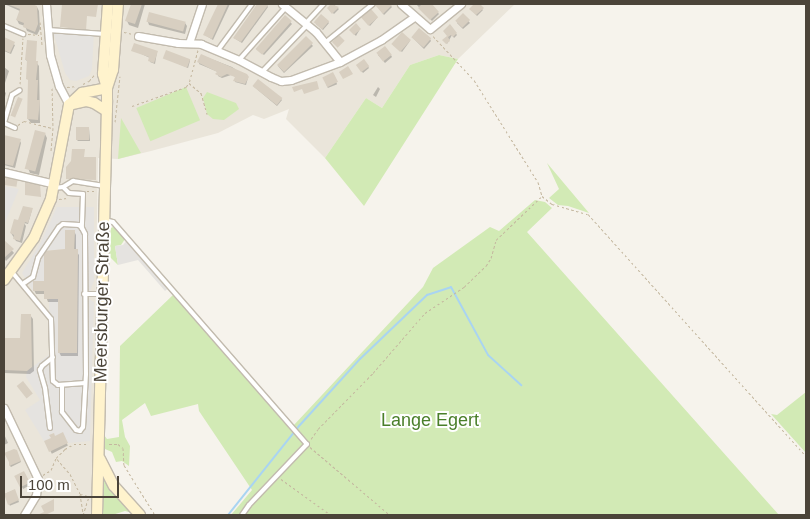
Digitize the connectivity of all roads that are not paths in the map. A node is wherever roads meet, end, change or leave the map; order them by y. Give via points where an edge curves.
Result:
1 (46, 4) edge
2 (108, 4) edge
3 (118, 4) edge
4 (202, 4) edge
5 (252, 4) edge
6 (324, 4) edge
7 (373, 4) edge
8 (401, 4) edge
9 (461, 4) edge
10 (284, 5) edge
11 (414, 17) junction
12 (307, 24) junction
13 (4, 26) edge
14 (46, 30) junction
15 (23, 34) road end
16 (105, 34) junction
17 (138, 36) road end
18 (326, 42) junction
19 (189, 43) junction
20 (218, 50) junction
21 (239, 60) junction
22 (340, 62) junction
23 (262, 72) junction
24 (107, 88) junction
25 (20, 90) road end
26 (70, 106) junction
27 (107, 111) junction
28 (4, 123) edge
29 (15, 128) road end
30 (4, 172) edge
31 (57, 186) junction
32 (104, 186) junction
33 (103, 220) junction
34 (82, 228) junction
35 (11, 271) junction
36 (4, 280) edge
37 (24, 283) junction
38 (84, 294) junction
39 (102, 294) junction
40 (53, 357) junction
41 (85, 383) junction
42 (62, 386) junction
43 (4, 408) edge
44 (50, 428) dead end
45 (99, 456) junction
46 (24, 515) edge
47 (96, 515) edge
48 (140, 515) edge
49 (242, 515) edge

1 - 14 street
2 - 16 street, Meersburger Straße
3 - 24 street, Meersburger Straße via 113,70
4 - 19 street
5 - 20 lane
6 - 12 lane
7 - 18 lane
8 - 11 street
9 - 11 street via 430,29
10 - 12 street
10 - 21 lane
11 - 22 street via 381,40
12 - 18 street
12 - 23 lane
13 - 15 lane
14 - 16 lane
14 - 26 street via 59,86
16 - 24 street, Meersburger Straße via 103,74
17 - 19 street
18 - 22 street
19 - 20 street
20 - 21 street
21 - 23 street
22 - 23 street via 291,80 281,80
24 - 26 street via 82,92
24 - 27 street, Meersburger Straße
25 - 28 lane via 12,96
26 - 27 street via 86,101
26 - 31 street
27 - 32 street, Meersburger Straße
28 - 29 lane
30 - 31 street
31 - 32 lane via 73,182
31 - 34 lane via 68,193 83,194
31 - 35 street via 34,238
32 - 33 street, Meersburger Straße
33 - 39 street, Meersburger Straße
33 - 49 lane via 113,222 306,444
34 - 37 lane via 63,224 59,227 38,258 33,277
34 - 38 lane via 85,234
35 - 36 street
35 - 37 lane
37 - 40 lane via 51,319
38 - 39 lane
38 - 41 lane
39 - 45 street, Meersburger Straße
40 - 42 lane via 53,381
40 - 44 lane via 40,370 46,388
41 - 42 lane
41 - 42 lane via 83,427 80,431 62,412
43 - 46 street via 38,479 36,495
45 - 47 street, Meersburger Straße
45 - 48 street via 114,486

